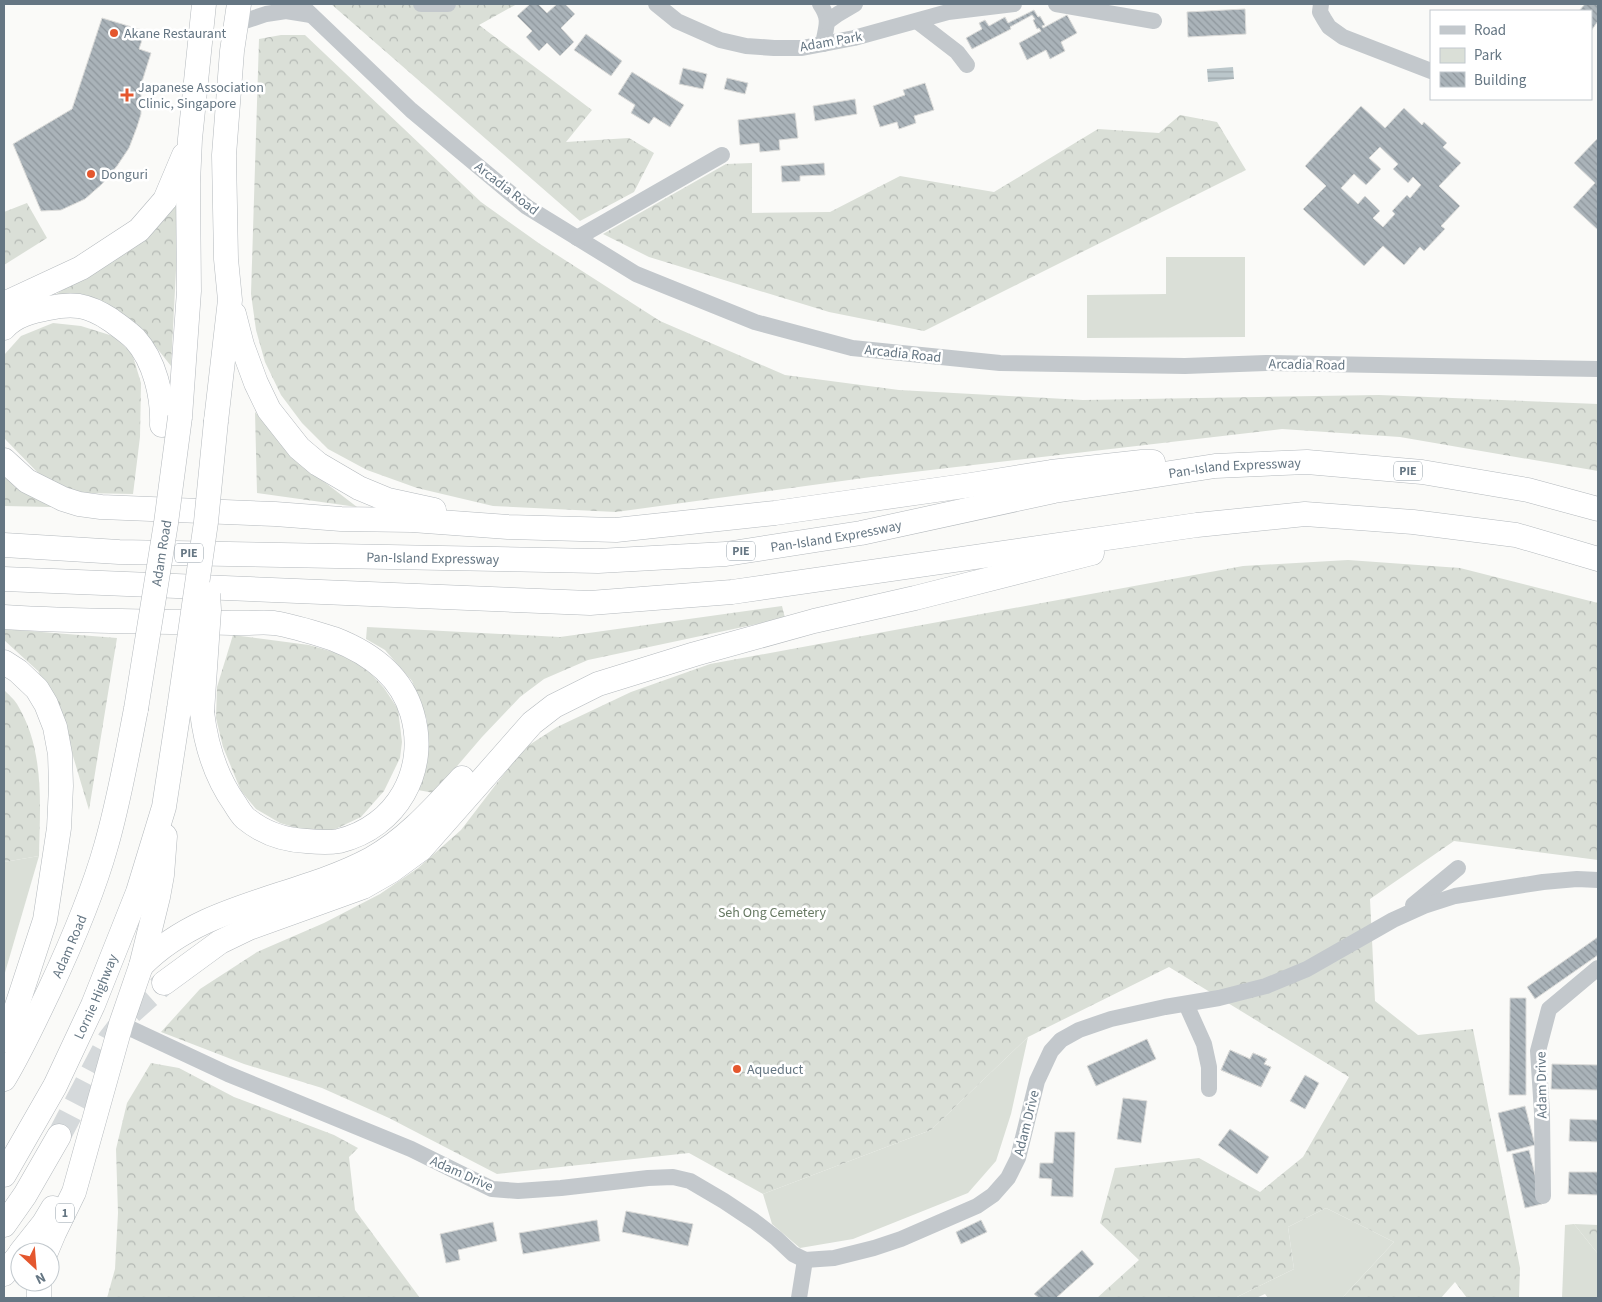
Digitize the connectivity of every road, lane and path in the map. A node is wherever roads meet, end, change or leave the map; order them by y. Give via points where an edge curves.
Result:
1 (204, 4) edge
2 (421, 4) edge
3 (448, 4) edge
4 (656, 4) edge
5 (820, 4) edge
6 (855, 4) edge
7 (1014, 4) edge
8 (1056, 4) edge
9 (1322, 4) edge
10 (306, 9) edge
11 (238, 14) edge
12 (1154, 21) dead end
13 (828, 22) junction
14 (918, 22) junction
15 (823, 44) junction
16 (967, 65) dead end
17 (1430, 71) edge
18 (190, 139) junction
19 (722, 155) dead end
20 (577, 238) junction
21 (230, 300) junction
22 (4, 304) edge
23 (4, 328) edge
24 (1598, 369) edge
25 (171, 421) junction
26 (4, 460) edge
27 (1215, 466) junction
28 (1598, 508) edge
29 (206, 522) junction
30 (508, 527) junction
31 (1121, 536) junction
32 (4, 545) edge
33 (1598, 559) edge
34 (4, 579) edge
35 (4, 616) edge
36 (4, 662) edge
37 (532, 723) junction
38 (164, 807) junction
39 (1458, 868) dead end
40 (1598, 880) edge
41 (1393, 920) junction
42 (141, 966) junction
43 (1598, 968) edge
44 (164, 983) tunnel mouth
45 (1186, 1004) junction
46 (121, 1024) junction
47 (4, 1040) edge
48 (4, 1078) edge
49 (1208, 1089) dead end
50 (59, 1136) tunnel mouth
51 (79, 1173) junction
52 (4, 1175) edge
53 (1543, 1196) dead end
54 (4, 1225) edge
55 (29, 1242) edge
56 (50, 1242) edge
57 (805, 1260) junction
58 (799, 1298) edge

1 - 18 highway
2 - 3 street
4 - 15 street, Adam Park via 677,20 720,40 774,48
5 - 13 street
6 - 13 street
7 - 14 street, Adam Park via 948,12
8 - 12 street
9 - 17 street via 1320,12 1329,27 1343,37
10 - 11 street, Arcadia Road
10 - 20 street, Arcadia Road via 411,110 527,207
11 - 21 highway via 224,156
13 - 15 street
14 - 15 street, Adam Park
14 - 16 street via 958,52
18 - 22 highway via 165,200 139,230 81,268
18 - 25 highway via 189,290
19 - 20 street
20 - 24 street, Arcadia Road via 636,274 755,322 852,348 1000,363 1185,366 1266,363
21 - 29 highway, bridge
21 - 30 highway via 242,345 269,410 299,448 318,464 388,500
23 - 25 highway via 20,316 58,306 79,306 100,313 136,340 150,361 162,413
25 - 48 highway, Adam Road, bridge via 162,485 166,523 136,709 106,847 66,954
26 - 30 highway via 27,481 63,499 100,508 412,520
27 - 28 highway, Pan-Island Expressway / PIE via 1307,462 1422,472 1528,490
27 - 30 highway via 1142,462 1051,472 775,513 616,530
27 - 32 highway, Pan-Island Expressway / PIE via 1054,491 861,533 726,554 598,561 119,552
29 - 35 highway, bridge via 209,610 202,712 211,758 220,779 244,817 271,836 301,841 338,841 370,828 404,795 415,762 416,724 402,686 373,658 336,640 274,623 52,620
29 - 38 highway, bridge
31 - 33 highway via 1305,514 1413,522 1516,535
31 - 34 highway via 732,592 590,603
31 - 37 highway via 1090,554 814,621 598,684 554,706
36 - 47 highway via 37,689 46,704 60,754 61,786 59,828 45,920
37 - 42 highway via 520,724 490,748 395,845 340,873 224,913 179,936 152,954
37 - 44 highway via 421,849 391,871 363,887 249,928 220,942
38 - 42 highway via 162,875
38 - 52 highway, Lornie Highway via 138,892 93,1005 55,1086
39 - 41 street, Adam Drive
40 - 41 street, Adam Drive via 1543,882 1455,896
41 - 45 street, Adam Drive via 1306,969 1266,986
42 - 46 highway
43 - 53 street, Adam Drive via 1550,1009 1538,1051
45 - 49 street via 1204,1044 1210,1067
45 - 57 street, Adam Drive via 1111,1019 1060,1040 1037,1081 1018,1158 1008,1178 993,1195 977,1206 874,1248 834,1258
46 - 51 highway
46 - 57 street, Adam Drive via 228,1074 411,1149 492,1189 561,1188 656,1177 690,1181 754,1221
50 - 54 highway
51 - 55 highway via 66,1185
51 - 56 highway, 1 via 74,1192
57 - 58 street

